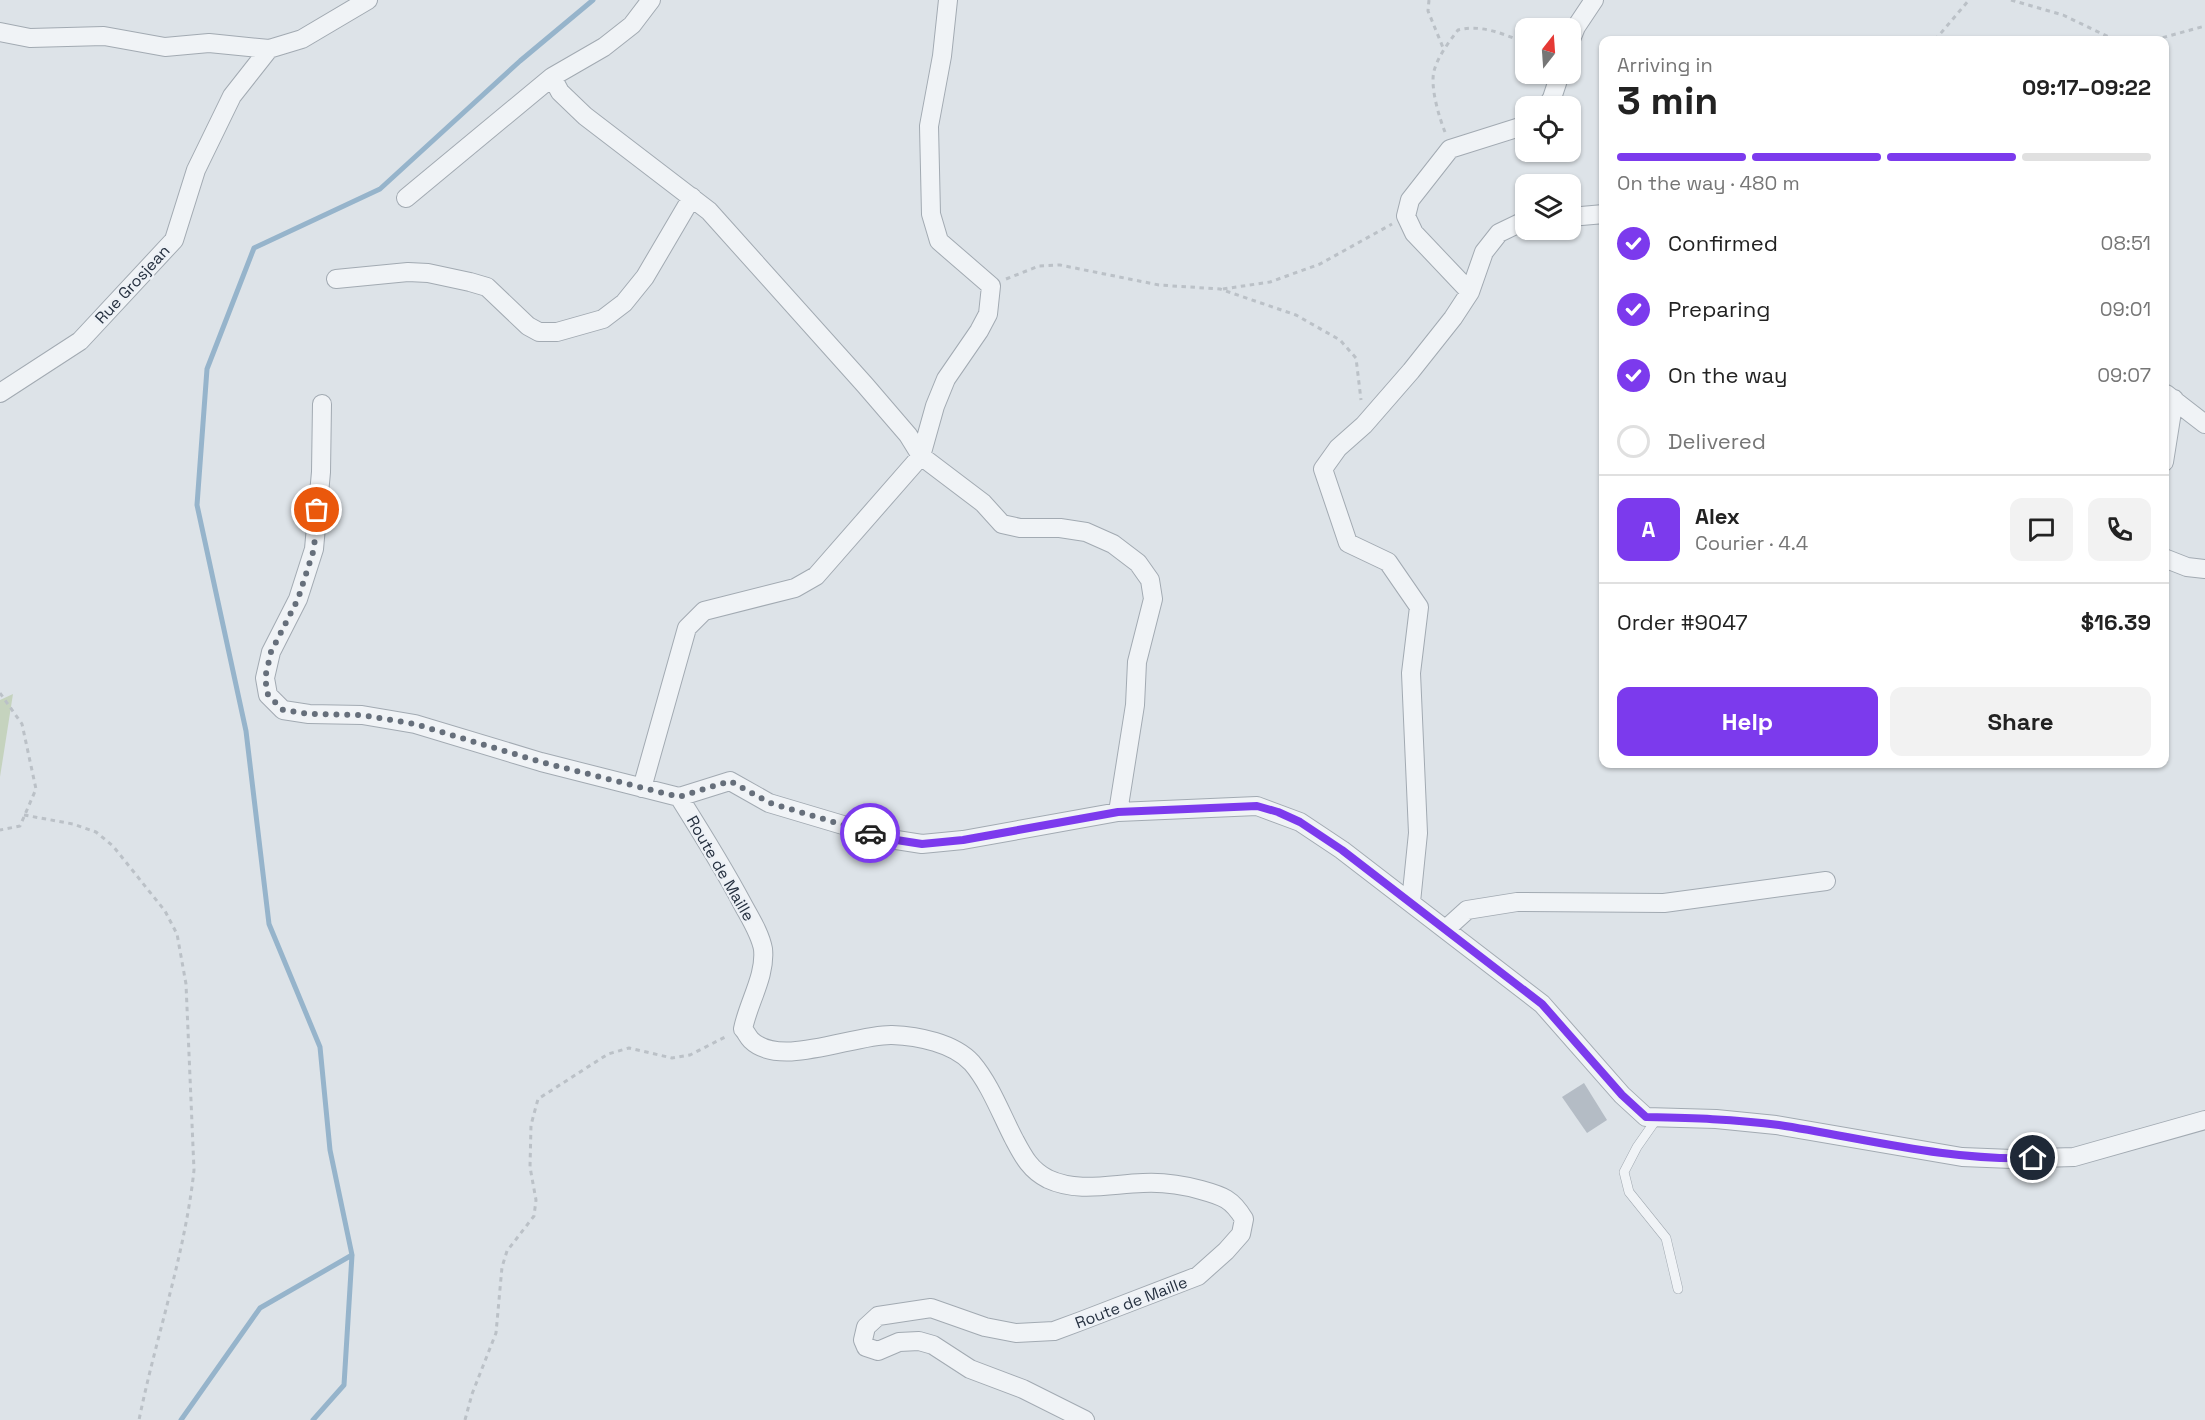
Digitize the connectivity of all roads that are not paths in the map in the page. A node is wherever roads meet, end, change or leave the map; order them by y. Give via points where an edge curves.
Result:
1 (368, 0) edge
2 (651, 0) edge
3 (948, 0) edge
4 (1594, 0) edge
5 (1581, 20) edge
6 (0, 32) edge
7 (269, 49) junction
8 (552, 77) junction
9 (1515, 128) edge
10 (692, 197) junction
11 (406, 198) dead end
12 (1599, 214) edge
13 (1581, 216) edge
14 (1515, 225) edge
15 (336, 279) dead end
16 (1470, 291) junction
17 (0, 393) edge
18 (2169, 396) edge
19 (322, 404) dead end
20 (2205, 424) edge
21 (921, 456) junction
22 (2169, 560) edge
23 (2205, 569) edge
24 (642, 788) junction
25 (679, 797) junction
26 (1118, 812) junction
27 (1826, 881) dead end
28 (1411, 902) junction
29 (1446, 929) junction
30 (1658, 1117) junction
31 (2205, 1120) edge
32 (1678, 1290) dead end
33 (1085, 1420) edge

1 - 7 street via 302,39
2 - 8 street via 633,25
3 - 21 street via 929,126 931,214 939,241 991,286 988,314 946,379
4 - 5 street
6 - 7 street via 30,38 104,36 165,47 209,43
7 - 17 street, Rue Grosjean via 226,106 196,170 174,240 80,341
8 - 10 street via 560,92 585,116
8 - 11 street
9 - 16 street via 1450,149 1410,200 1406,216 1414,233
10 - 15 street via 645,277 624,303 603,319 557,332 539,332 528,326 487,287 470,282 408,272
10 - 21 street via 709,211 865,385
12 - 13 street
14 - 16 street via 1499,233 1484,252
16 - 28 street via 1412,371 1338,448 1323,469 1348,543 1388,562 1419,607 1411,673 1418,833
18 - 20 street
19 - 24 street via 314,549 298,599 271,652 265,678 268,695 283,710 362,715 415,724
21 - 24 street via 816,576 795,588 704,611 687,628
21 - 26 street via 983,503 1002,524 1086,532 1113,544 1138,563 1150,580 1154,598 1137,662 1135,705
22 - 23 street
24 - 25 street
25 - 26 street, Route de Maille via 730,781 770,803 890,839 922,844
25 - 33 street, Route de Maille via 731,882 763,950 761,974 743,1029 751,1041 784,1053 865,1036 892,1035 950,1047 971,1062 1026,1162 1040,1174 1057,1183 1081,1188 1145,1183 1186,1186 1222,1195 1237,1206 1244,1219 1241,1234 1198,1276 1054,1331 1016,1333 931,1308 878,1316 866,1327 866,1347 878,1351 900,1342 919,1341 933,1345 970,1369 1023,1389
26 - 28 street, Route de Maille via 1257,806 1300,822
27 - 29 street via 1664,903 1517,902 1467,910
28 - 29 street, Route de Maille
29 - 30 street, Route de Maille via 1542,1004 1646,1117
30 - 31 street, Route de Maille via 1776,1125 1962,1157 2012,1159 2074,1157
30 - 32 lane via 1624,1172 1629,1192 1666,1238

